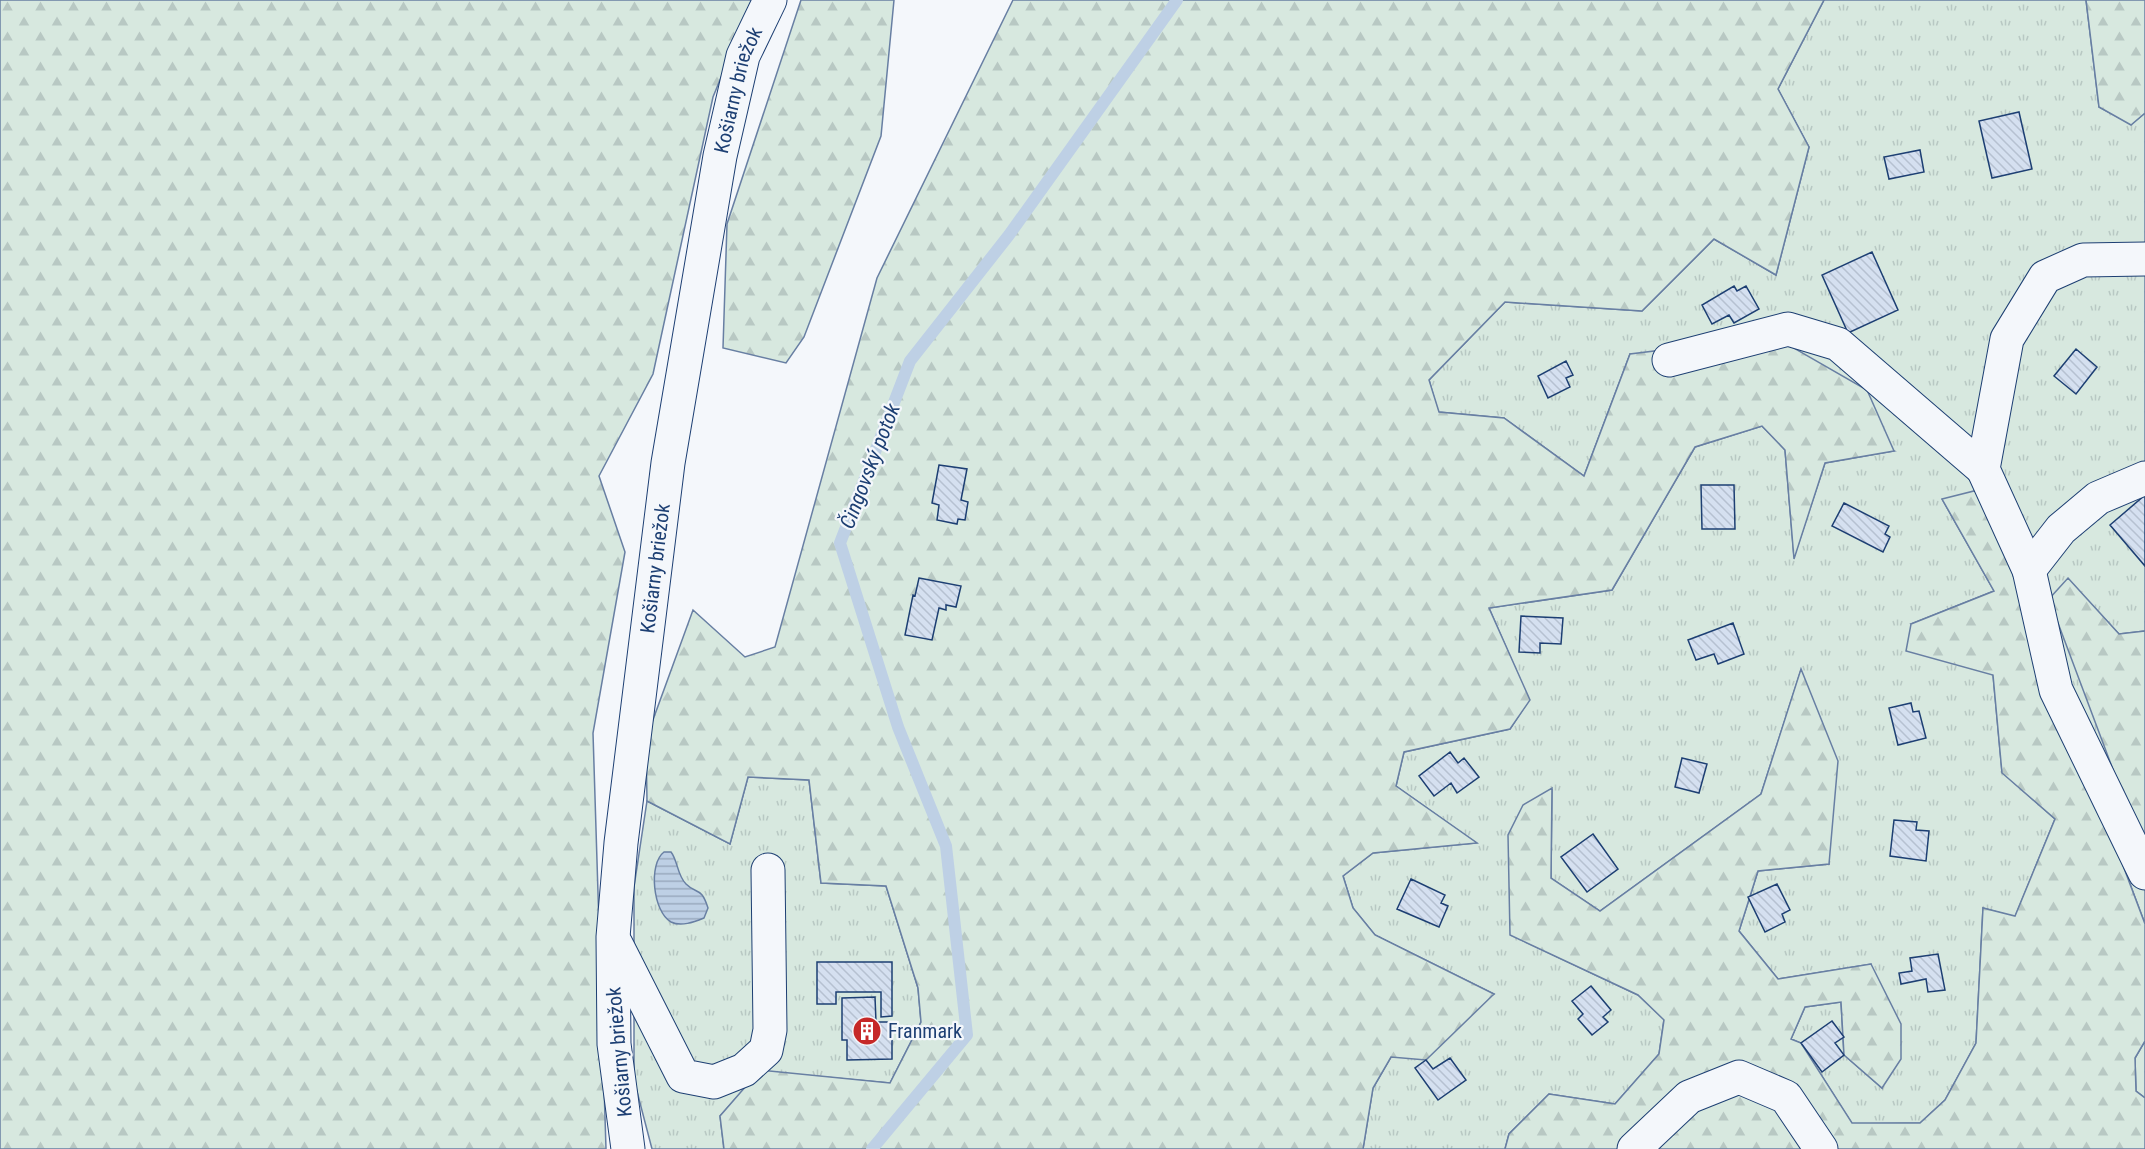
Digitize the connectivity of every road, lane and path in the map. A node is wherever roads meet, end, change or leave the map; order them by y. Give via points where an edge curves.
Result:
1 (770, 0) edge
2 (2145, 259) edge
3 (1669, 360) dead end
4 (1983, 469) junction
5 (2145, 478) edge
6 (2029, 570) junction
7 (768, 870) dead end
8 (2145, 873) edge
9 (613, 937) junction
10 (628, 1149) edge
11 (1634, 1149) edge
12 (1821, 1149) edge

1 - 9 street, Košiarny briežok via 743,56 720,156 668,464
2 - 4 street via 2083,260 2045,278 2007,339
3 - 4 street via 1788,329 1838,344
4 - 6 street
5 - 6 street via 2098,498 2061,529
6 - 8 street via 2056,690
7 - 9 street via 770,1030 766,1050 744,1070 714,1082 683,1076
9 - 10 street, Košiarny briežok via 614,1044
11 - 12 street via 1689,1097 1739,1077 1786,1097

